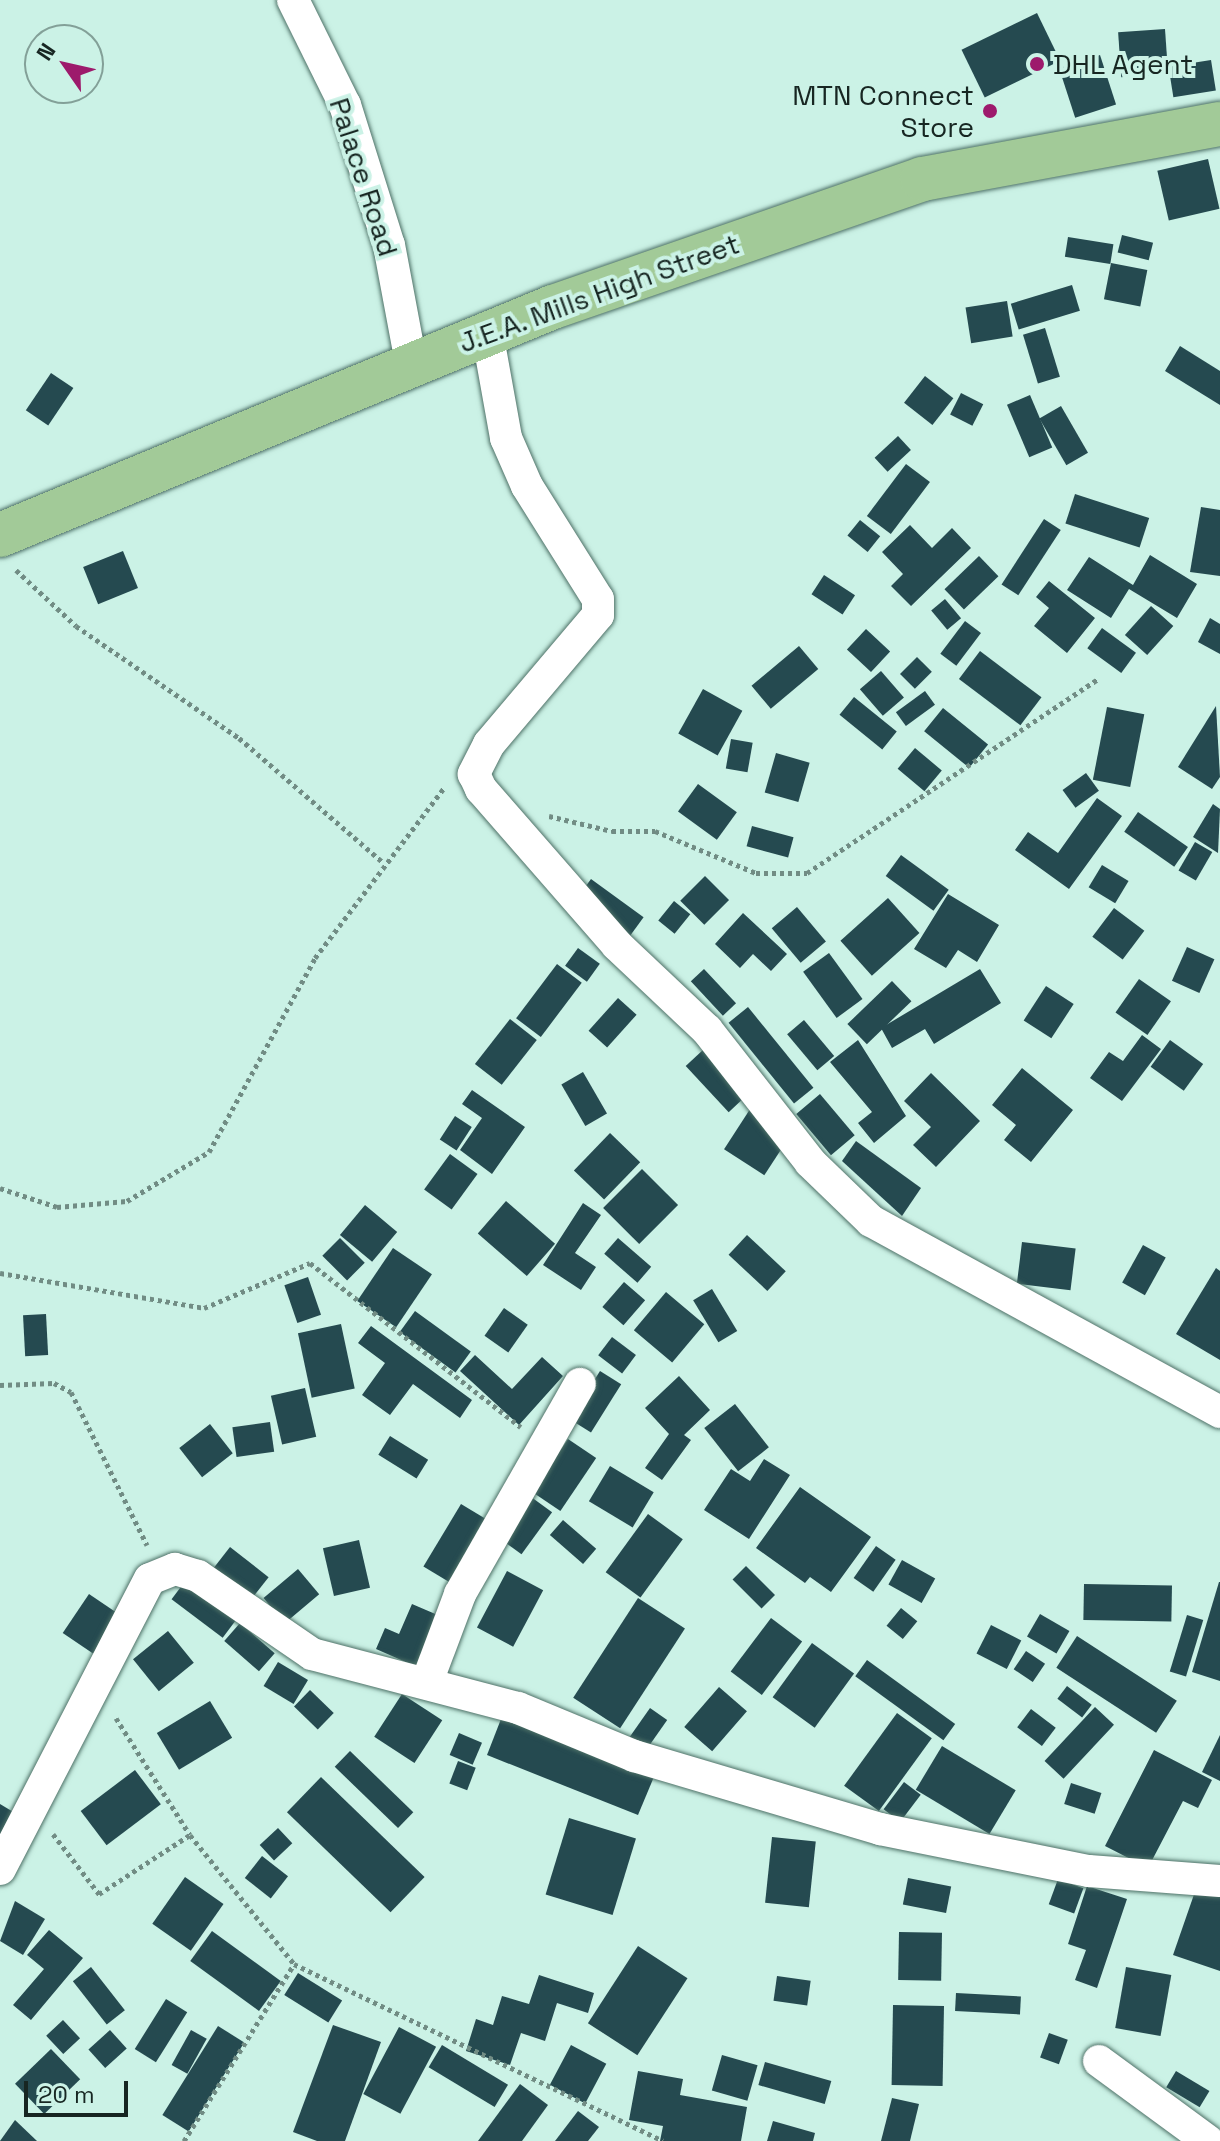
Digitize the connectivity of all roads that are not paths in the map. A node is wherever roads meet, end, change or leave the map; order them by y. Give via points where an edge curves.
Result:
1 (293, 0) edge
2 (1220, 124) edge
3 (487, 332) junction
4 (411, 362) junction
5 (6, 550) edge
6 (580, 1384) dead end
7 (1220, 1412) edge
8 (427, 1682) junction
9 (0, 1869) edge
10 (1220, 1881) edge
11 (1099, 2061) dead end
12 (1208, 2141) edge

1 - 4 street, Palace Road via 345,105 389,245
2 - 3 highway, J.E.A. Mills High Street via 922,179
3 - 4 highway, J.E.A. Mills High Street
3 - 7 street via 506,438 527,486 598,599 598,615 489,744 474,774 617,945 707,1030 810,1162 871,1221
4 - 5 highway, J.E.A. Mills High Street
6 - 8 street via 460,1594
8 - 9 street via 312,1654 198,1576 160,1571
8 - 10 street via 518,1708 634,1756 880,1829 1089,1871
11 - 12 street

